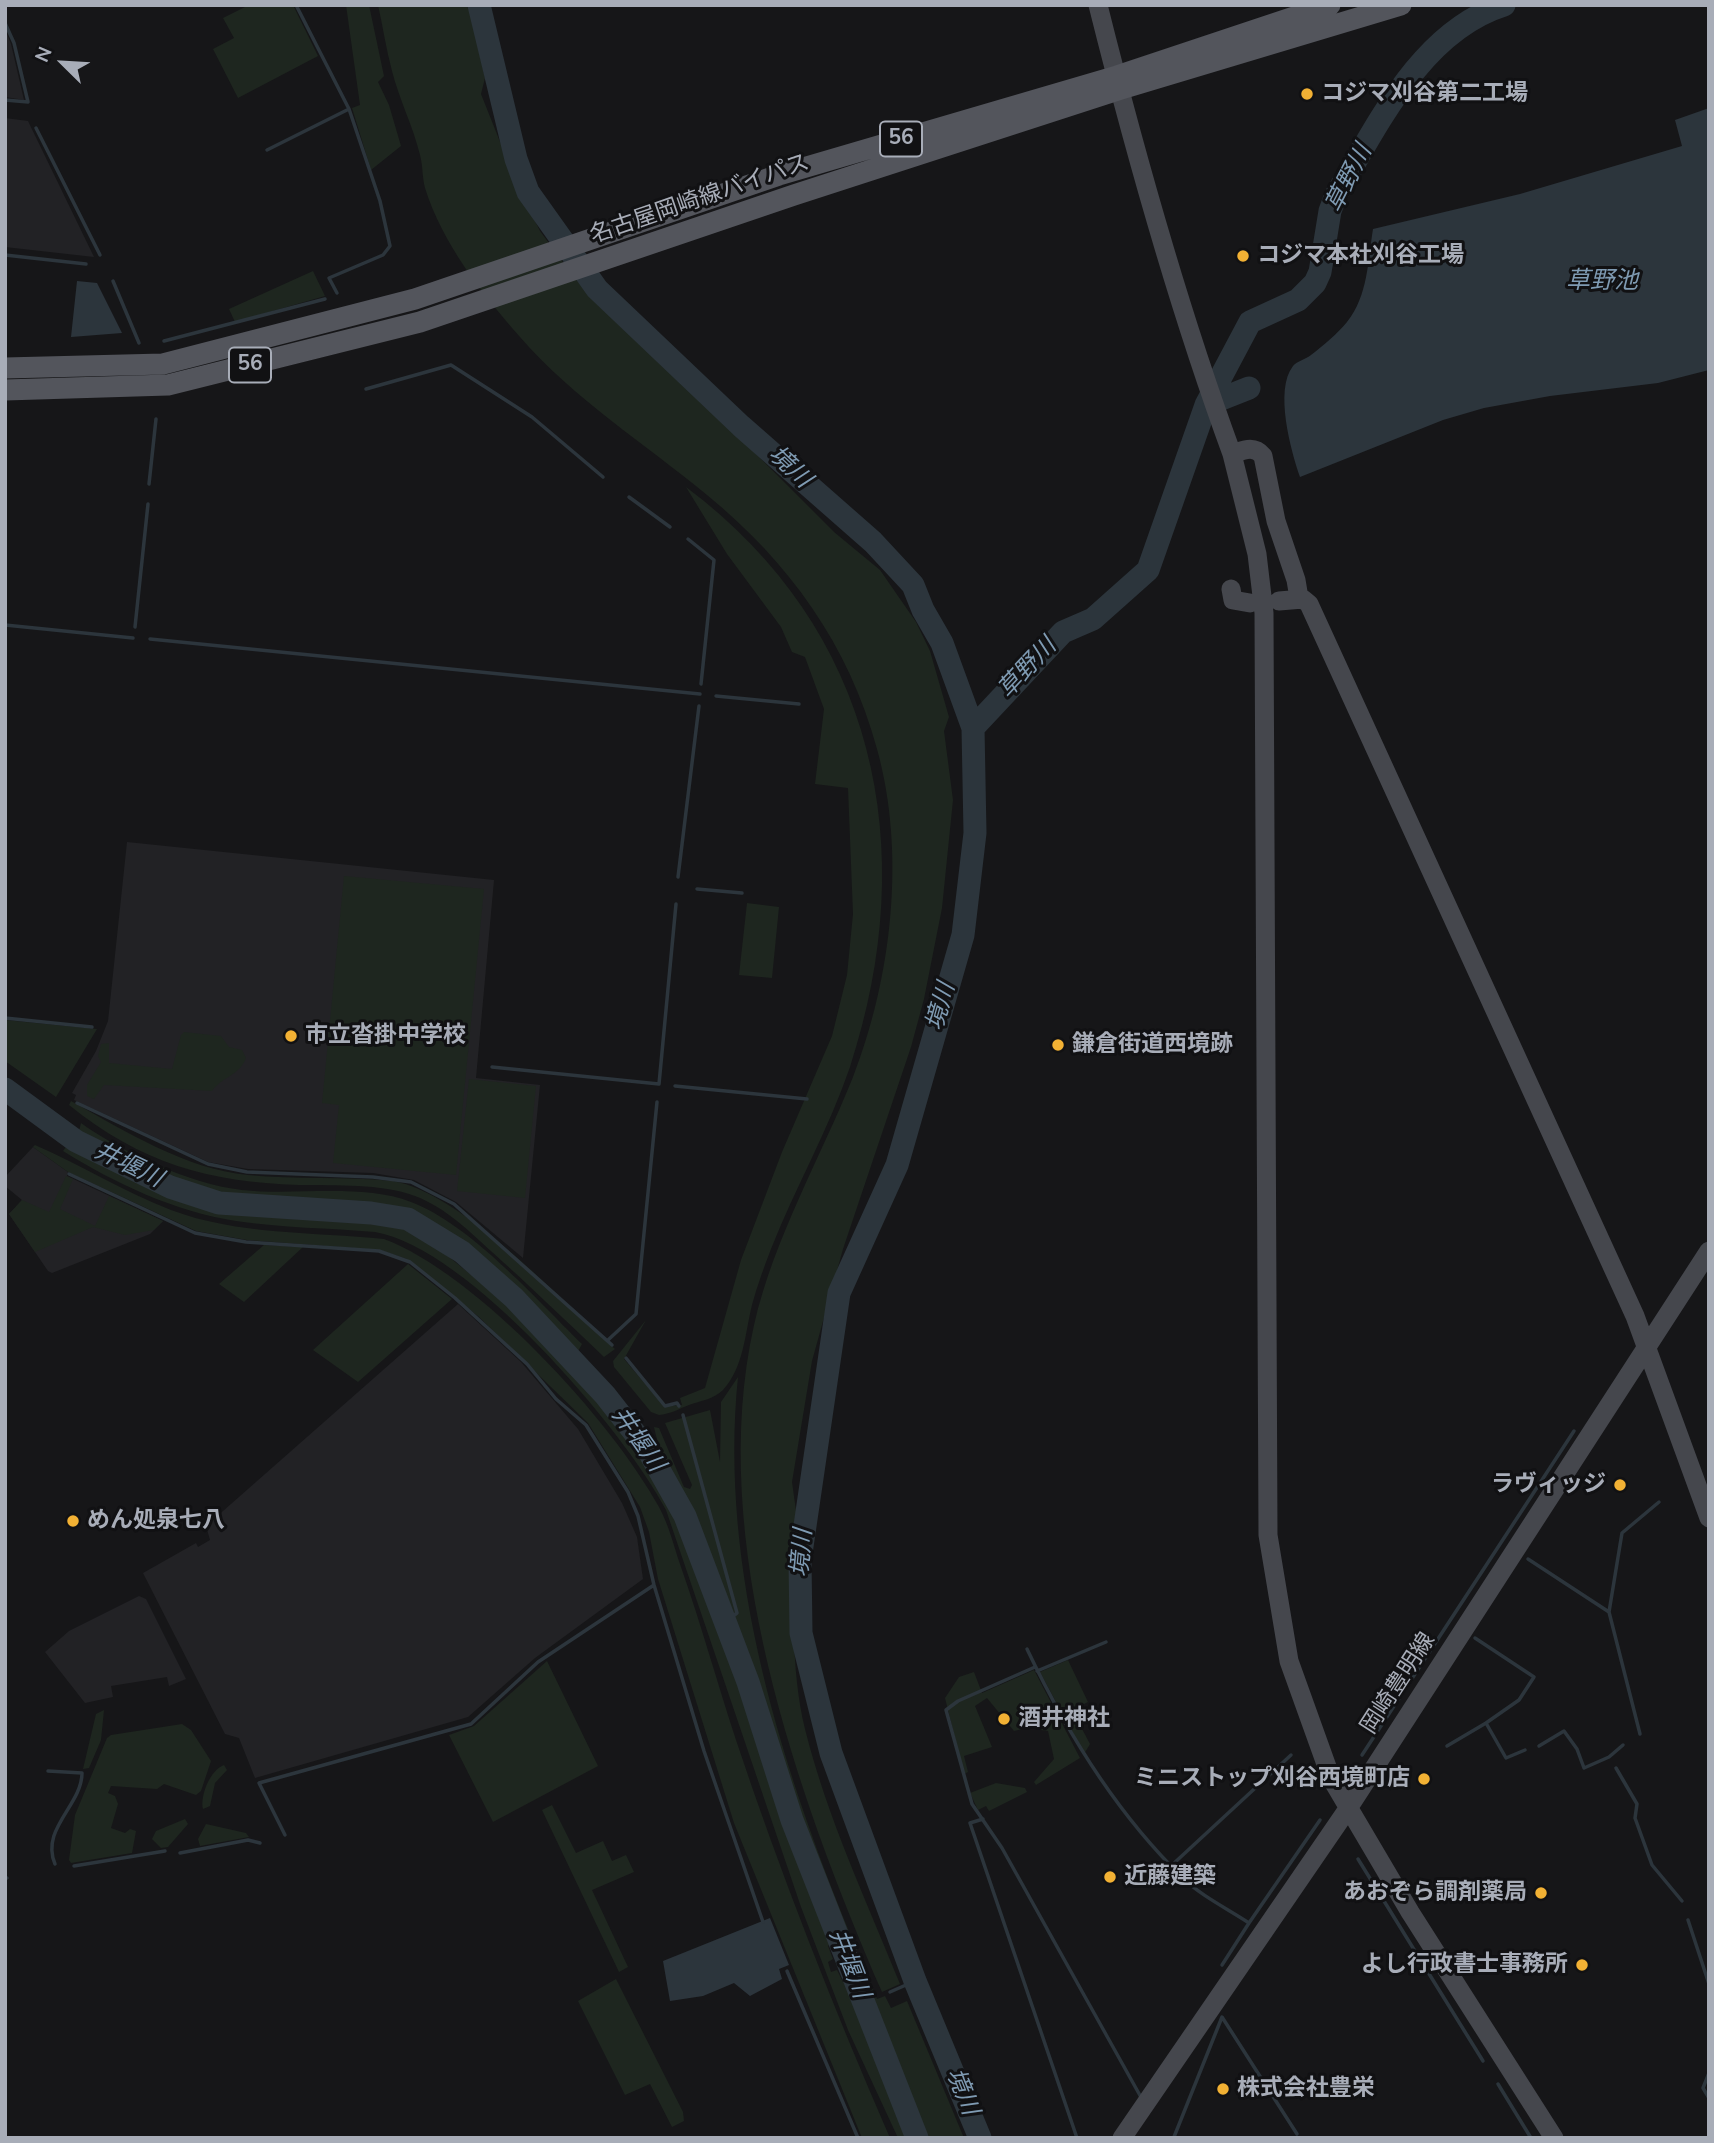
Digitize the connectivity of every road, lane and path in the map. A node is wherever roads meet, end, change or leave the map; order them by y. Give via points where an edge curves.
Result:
1 (1098, 5) edge
2 (1330, 5) edge
3 (1401, 5) edge
4 (1119, 83) junction
5 (5, 368) edge
6 (5, 390) edge
7 (1232, 454) junction
8 (1231, 589) dead end
9 (1250, 603) dead end
10 (1709, 1251) edge
11 (1647, 1346) junction
12 (1709, 1518) edge
13 (1347, 1810) junction
14 (1122, 2138) edge
15 (1554, 2138) edge

1 - 4 street
2 - 4 main road, 名古屋岡崎線バイパス / 56
3 - 4 main road, 名古屋岡崎線バイパス / 56
4 - 5 main road, 名古屋岡崎線バイパス / 56 via 779,175 415,299 163,363
4 - 6 main road, 名古屋岡崎線バイパス / 56 via 420,322 168,386
4 - 7 street via 1157,228
7 - 11 street via 1249,449 1263,456 1276,521 1296,580 1289,600 1309,604
7 - 13 street via 1257,554 1264,613 1268,1535 1289,1661 1309,1724
8 - 9 street via 1233,600
10 - 11 street, 岡崎豊明線
11 - 12 street
11 - 13 street, 岡崎豊明線
13 - 14 street, 岡崎豊明線
13 - 15 street

